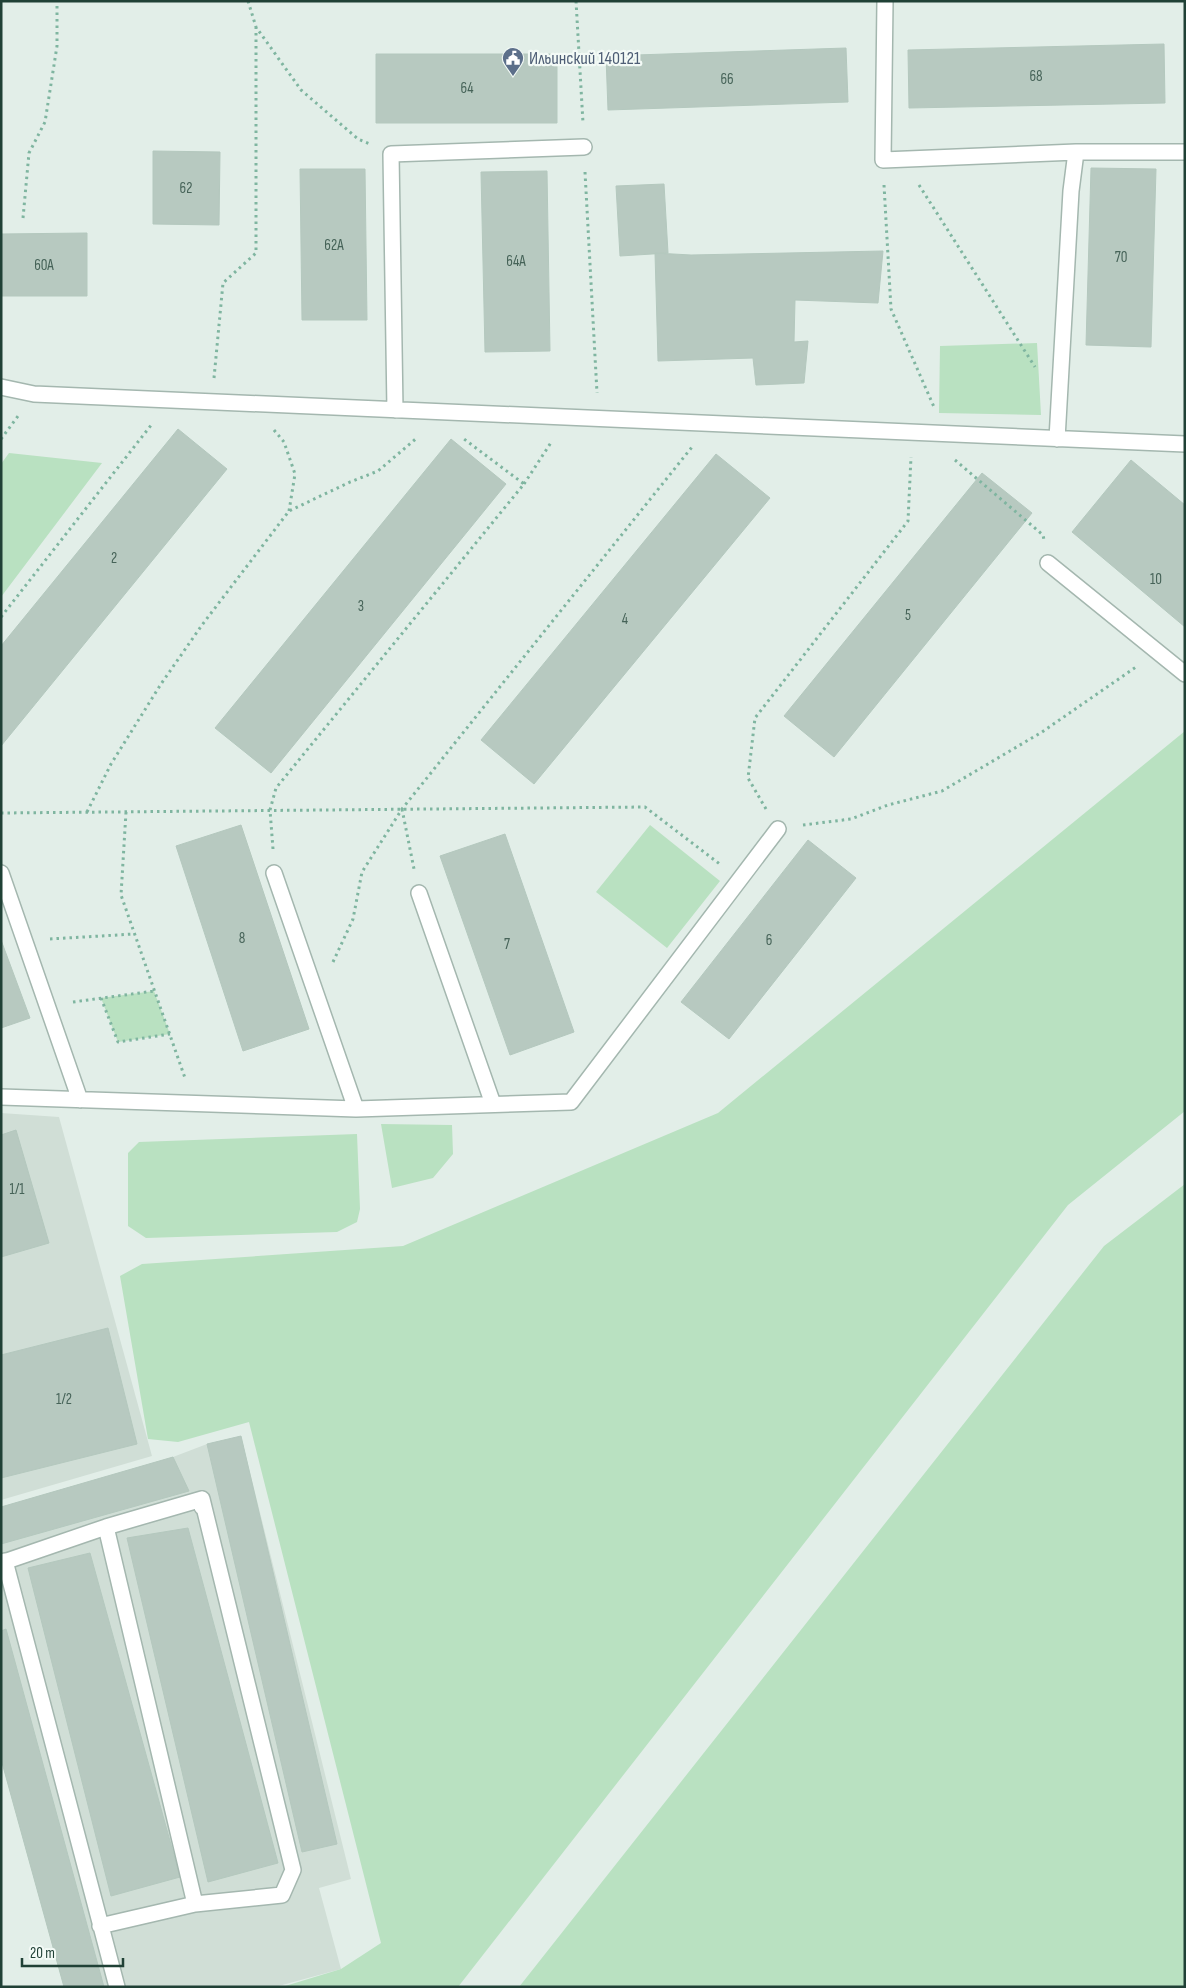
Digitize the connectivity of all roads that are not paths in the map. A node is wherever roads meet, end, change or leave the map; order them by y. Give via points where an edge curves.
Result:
1 (885, 1) edge
2 (584, 147) road end
3 (1076, 152) junction
4 (1185, 152) edge
5 (1, 387) edge
6 (395, 410) junction
7 (1057, 439) junction
8 (1185, 444) edge
9 (1048, 563) road end
10 (1185, 674) edge
11 (778, 829) road end
12 (1, 873) edge
13 (274, 873) road end
14 (419, 893) road end
15 (1, 1097) edge
16 (80, 1100) junction
17 (493, 1104) junction
18 (356, 1109) junction
19 (106, 1527) junction
20 (3, 1562) edge
21 (195, 1904) junction
22 (100, 1926) junction
23 (117, 1987) edge

1 - 3 lane via 883,160
2 - 6 lane via 391,154
3 - 4 lane
3 - 7 lane
5 - 6 lane via 34,394
6 - 7 lane
7 - 8 lane
9 - 10 lane
11 - 17 lane via 571,1102
12 - 16 lane
13 - 18 lane
14 - 17 lane
15 - 16 lane
16 - 18 lane
17 - 18 lane
19 - 20 lane
19 - 21 lane
19 - 21 lane via 202,1503 293,1870 282,1895
20 - 22 lane
21 - 22 lane
22 - 23 lane

